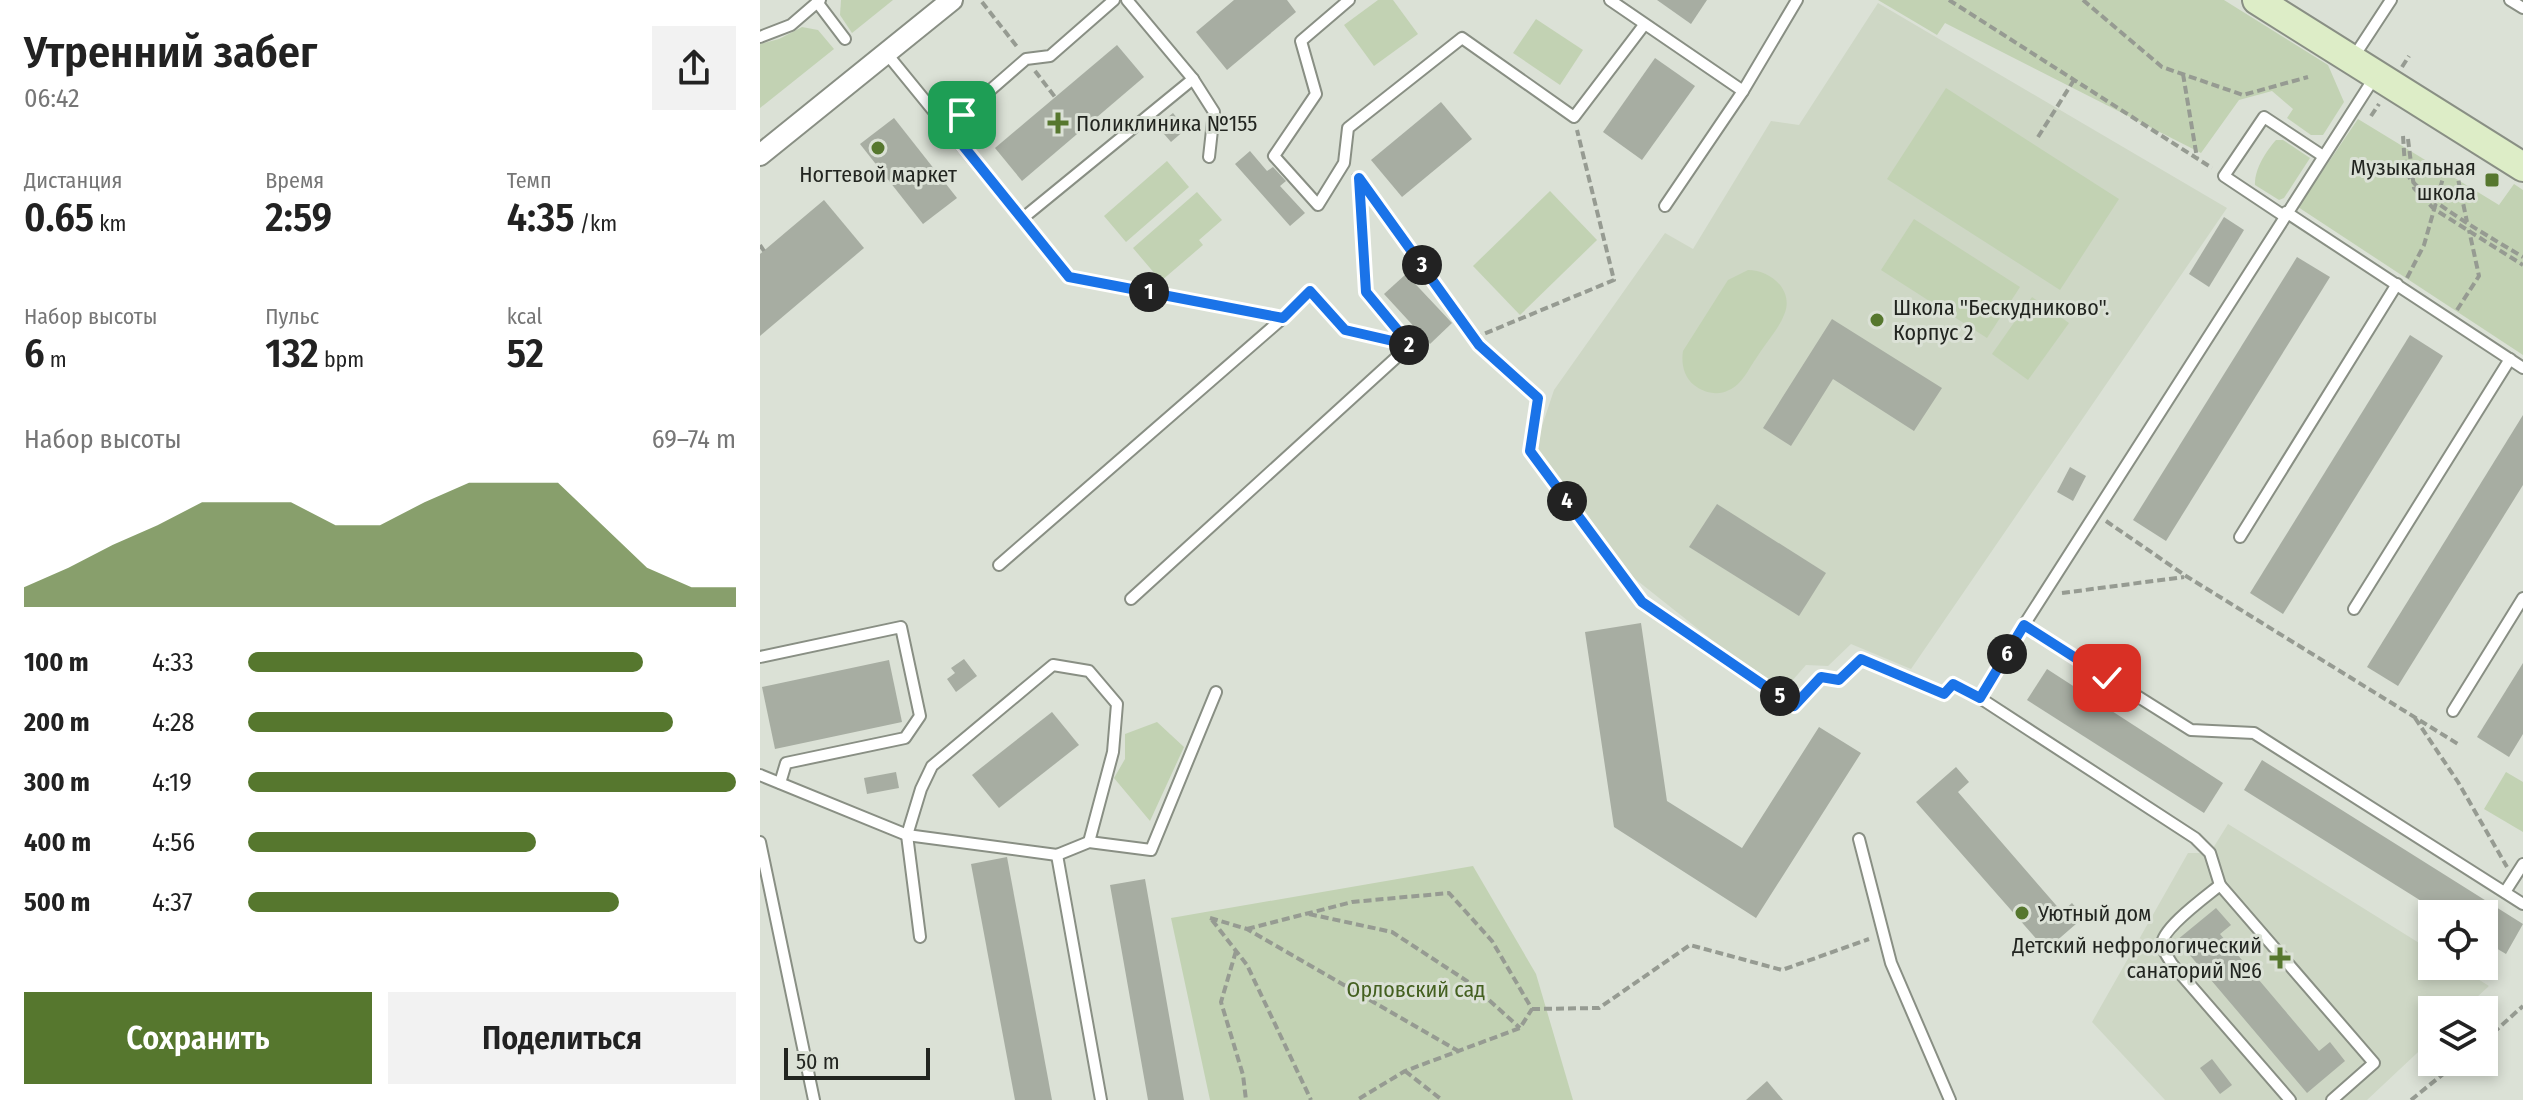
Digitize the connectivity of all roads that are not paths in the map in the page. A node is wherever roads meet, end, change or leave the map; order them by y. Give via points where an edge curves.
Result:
1 (952, 0) edge
2 (1114, 0) edge
3 (1127, 0) edge
4 (1349, 0) edge
5 (1610, 0) edge
6 (1797, 0) edge
7 (2257, 0) edge
8 (2391, 0) edge
9 (2510, 0) edge
10 (818, 1) edge
11 (2523, 8) edge
12 (1644, 25) junction
13 (760, 37) edge
14 (845, 39) dead end
15 (887, 54) junction
16 (2352, 60) junction
17 (1193, 79) junction
18 (2386, 81) junction
19 (1743, 91) junction
20 (948, 127) junction
21 (760, 155) edge
22 (2323, 156) junction
23 (1209, 157) dead end
24 (2523, 167) edge
25 (1665, 206) dead end
26 (2285, 214) junction
27 (1023, 218) junction
28 (2400, 286) junction
29 (1283, 318) junction
30 (2510, 359) junction
31 (2523, 368) edge
32 (2240, 537) dead end
33 (999, 565) dead end
34 (2523, 598) edge
35 (1131, 599) dead end
36 (2354, 609) dead end
37 (2024, 625) junction
38 (760, 657) edge
39 (1216, 692) dead end
40 (2453, 711) dead end
41 (760, 775) edge
42 (780, 783) junction
43 (907, 835) junction
44 (1859, 839) dead end
45 (760, 842) edge
46 (1089, 842) junction
47 (1057, 855) junction
48 (2523, 864) edge
49 (2220, 885) junction
50 (2505, 892) junction
51 (2523, 904) edge
52 (920, 937) dead end
53 (814, 1100) edge
54 (1101, 1100) edge
55 (1950, 1100) edge
56 (2290, 1100) edge
57 (2332, 1100) edge

1 - 15 street
2 - 20 lane via 1050,56 1026,59
3 - 17 lane
4 - 12 lane via 1301,41 1316,94 1274,156 1318,205 1344,163 1348,128 1462,38 1574,117
5 - 12 lane
6 - 19 lane
7 - 16 street
8 - 16 lane
9 - 11 lane
10 - 13 lane via 791,25
10 - 14 lane
12 - 19 lane
15 - 20 lane
15 - 21 street
16 - 18 street
17 - 23 lane via 1214,112
17 - 27 lane
18 - 22 lane
18 - 24 street
19 - 25 lane
20 - 27 lane
22 - 26 lane
22 - 26 lane via 2264,117 2224,176
26 - 28 lane
26 - 37 lane
27 - 29 lane via 1069,277
28 - 30 lane
28 - 32 lane
29 - 33 lane
29 - 35 lane via 1310,291 1345,330 1410,345
30 - 31 lane
30 - 36 lane
34 - 40 lane
37 - 49 lane via 1980,698 2195,838 2210,853
37 - 50 lane via 2191,730 2254,733
38 - 42 lane via 901,627 920,716 905,738 786,763
39 - 46 lane via 1151,850
41 - 42 lane
42 - 43 lane
43 - 46 lane via 932,766 1053,665 1089,671 1117,704 1113,752
43 - 47 lane
43 - 52 lane
44 - 55 lane via 1891,963
45 - 53 lane
46 - 47 lane
47 - 54 lane
48 - 50 lane
49 - 56 lane via 2179,919 2162,945 2172,964
49 - 57 lane via 2374,1063
50 - 51 lane

